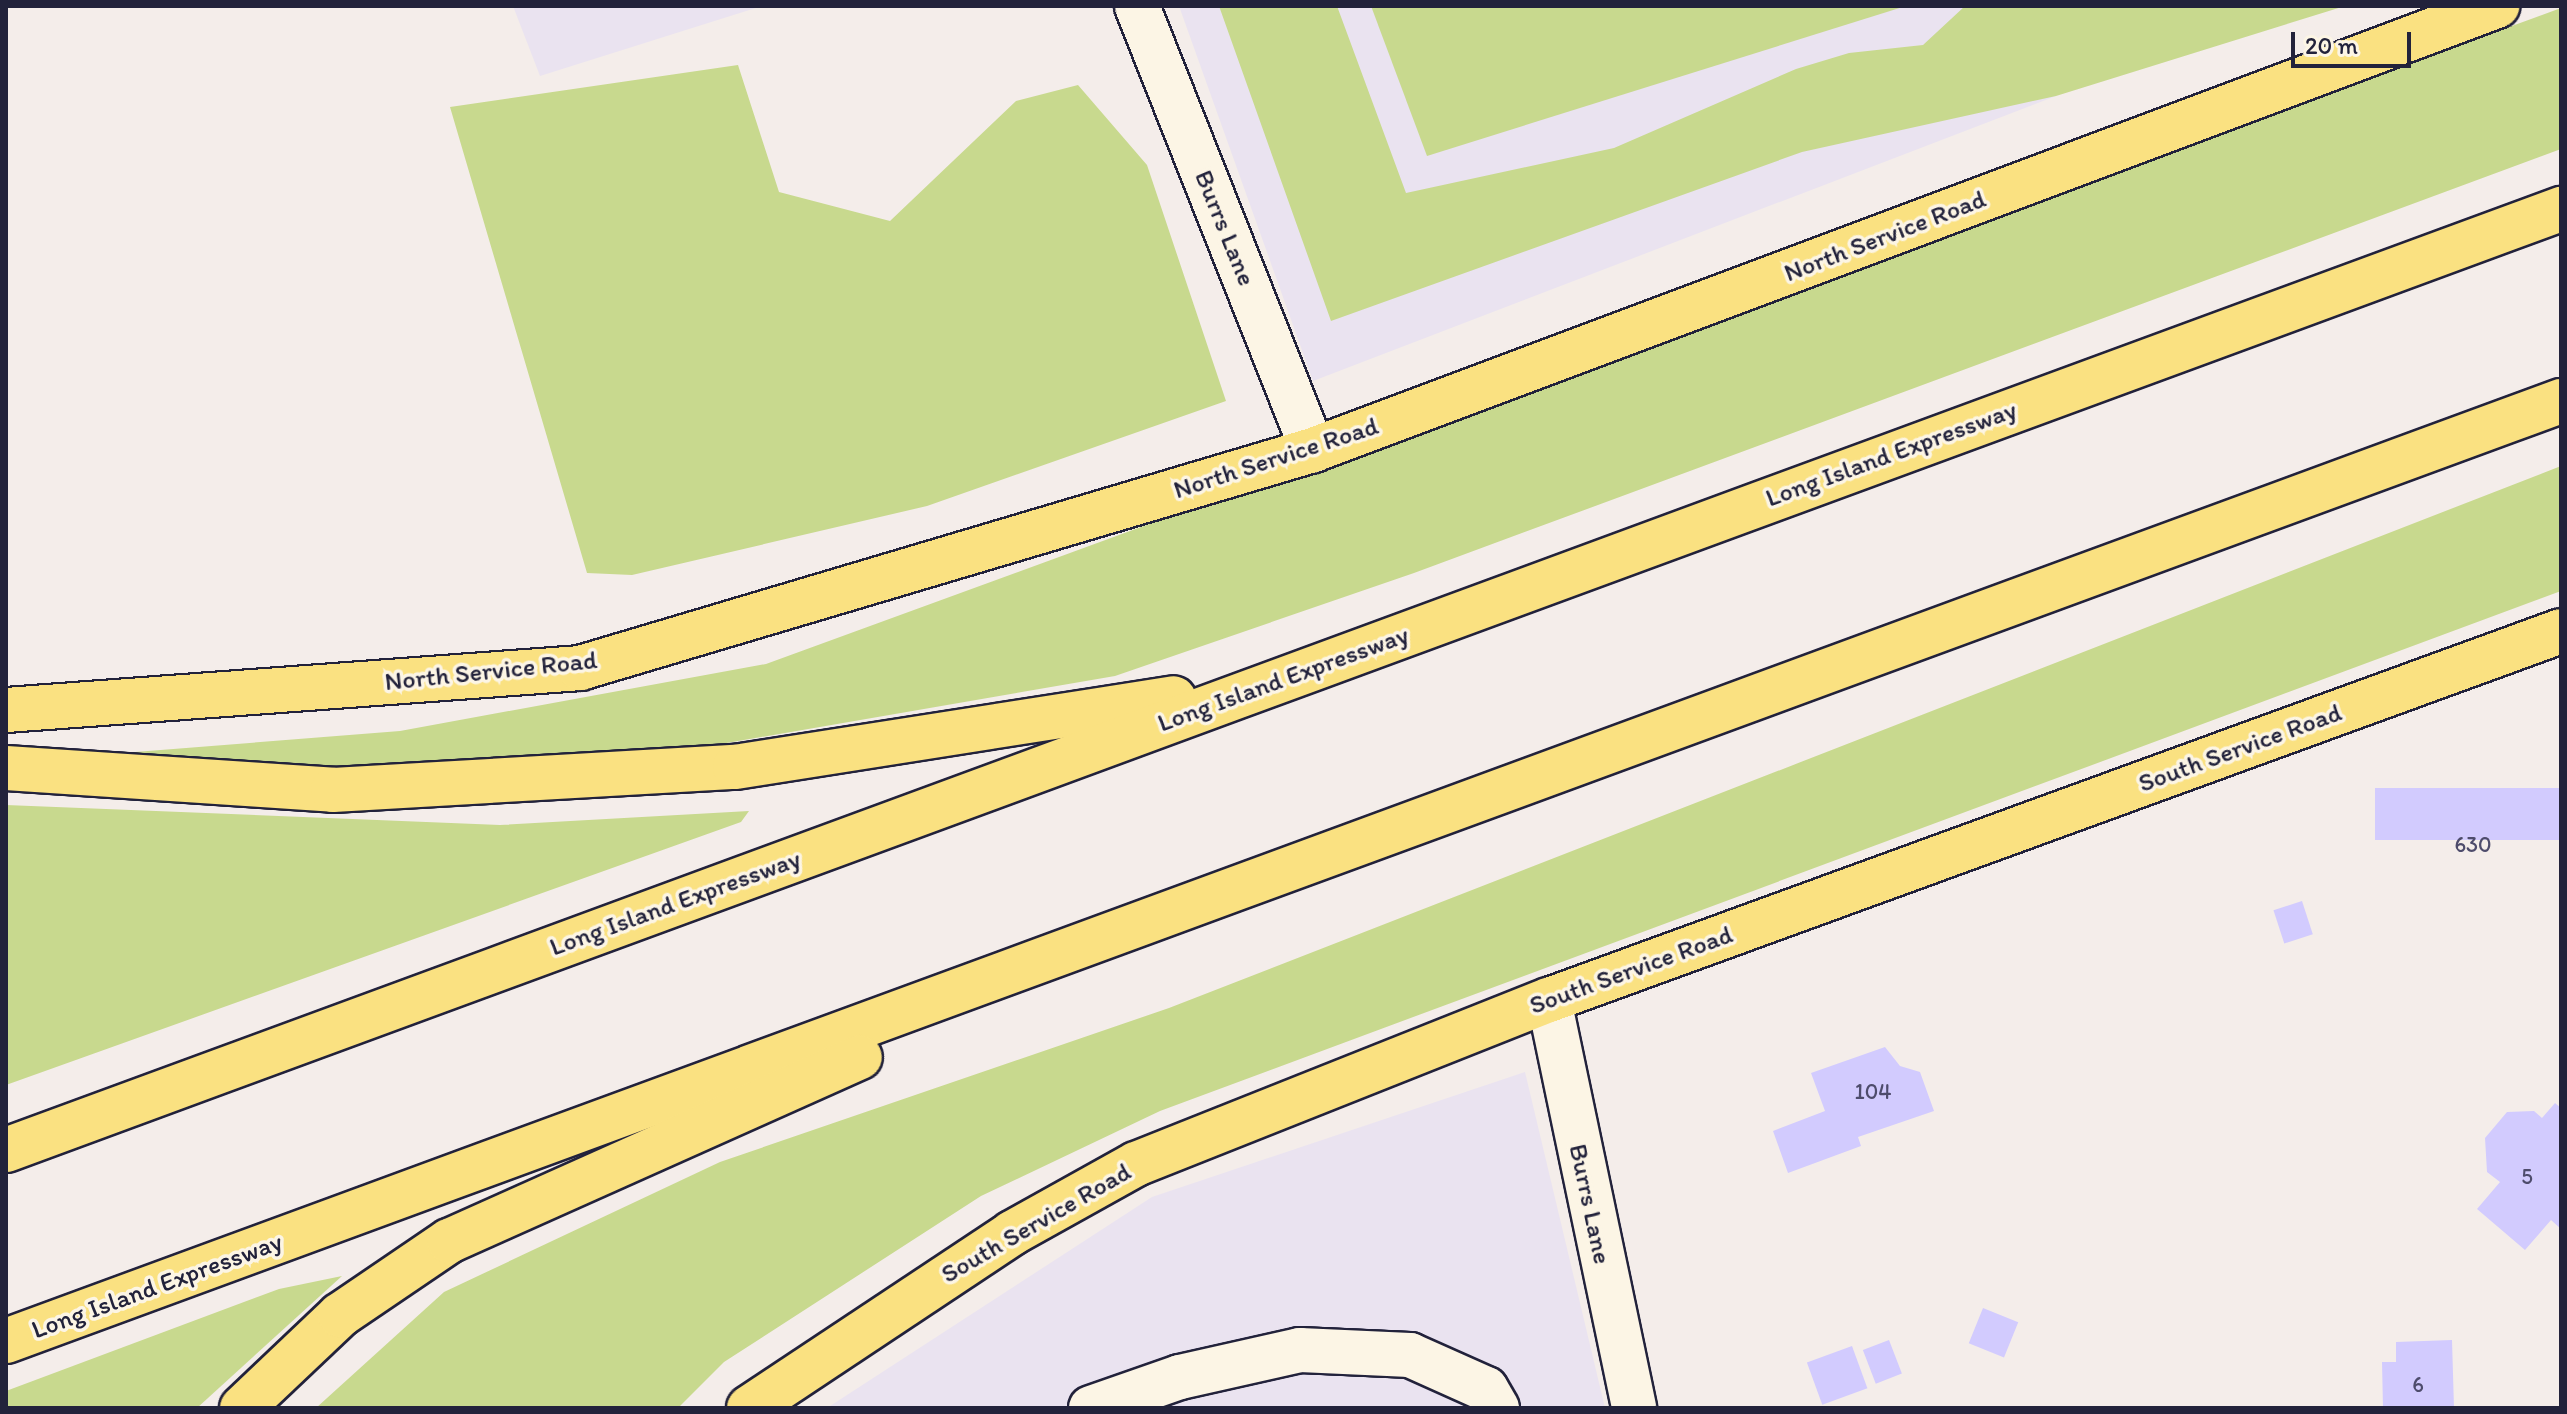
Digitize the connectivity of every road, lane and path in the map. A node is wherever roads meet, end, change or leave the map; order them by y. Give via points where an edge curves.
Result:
1 (1137, 6) edge
2 (2497, 6) edge
3 (2561, 209) edge
4 (2561, 401) edge
5 (1313, 450) junction
6 (2561, 631) edge
7 (1279, 680) junction
8 (6, 710) edge
9 (6, 768) edge
10 (1342, 850) junction
11 (1549, 1000) junction
12 (6, 1150) edge
13 (6, 1341) edge
14 (775, 1401) edge
15 (242, 1408) edge
16 (1091, 1408) edge
17 (1497, 1408) edge
18 (1634, 1408) edge

1 - 5 street, Burrs Lane
2 - 5 main road, North Service Road
3 - 7 main road, Long Island Expressway
4 - 10 main road, Long Island Expressway
5 - 8 main road, North Service Road via 580,668
6 - 11 main road, South Service Road
7 - 9 main road via 735,767 333,790
7 - 12 main road, Long Island Expressway
10 - 13 main road, Long Island Expressway
10 - 15 main road via 592,1172 449,1241 340,1315
11 - 14 main road, South Service Road via 1136,1164 1012,1233
11 - 18 street, Burrs Lane
16 - 17 street via 1180,1377 1300,1350 1410,1355 1486,1389

